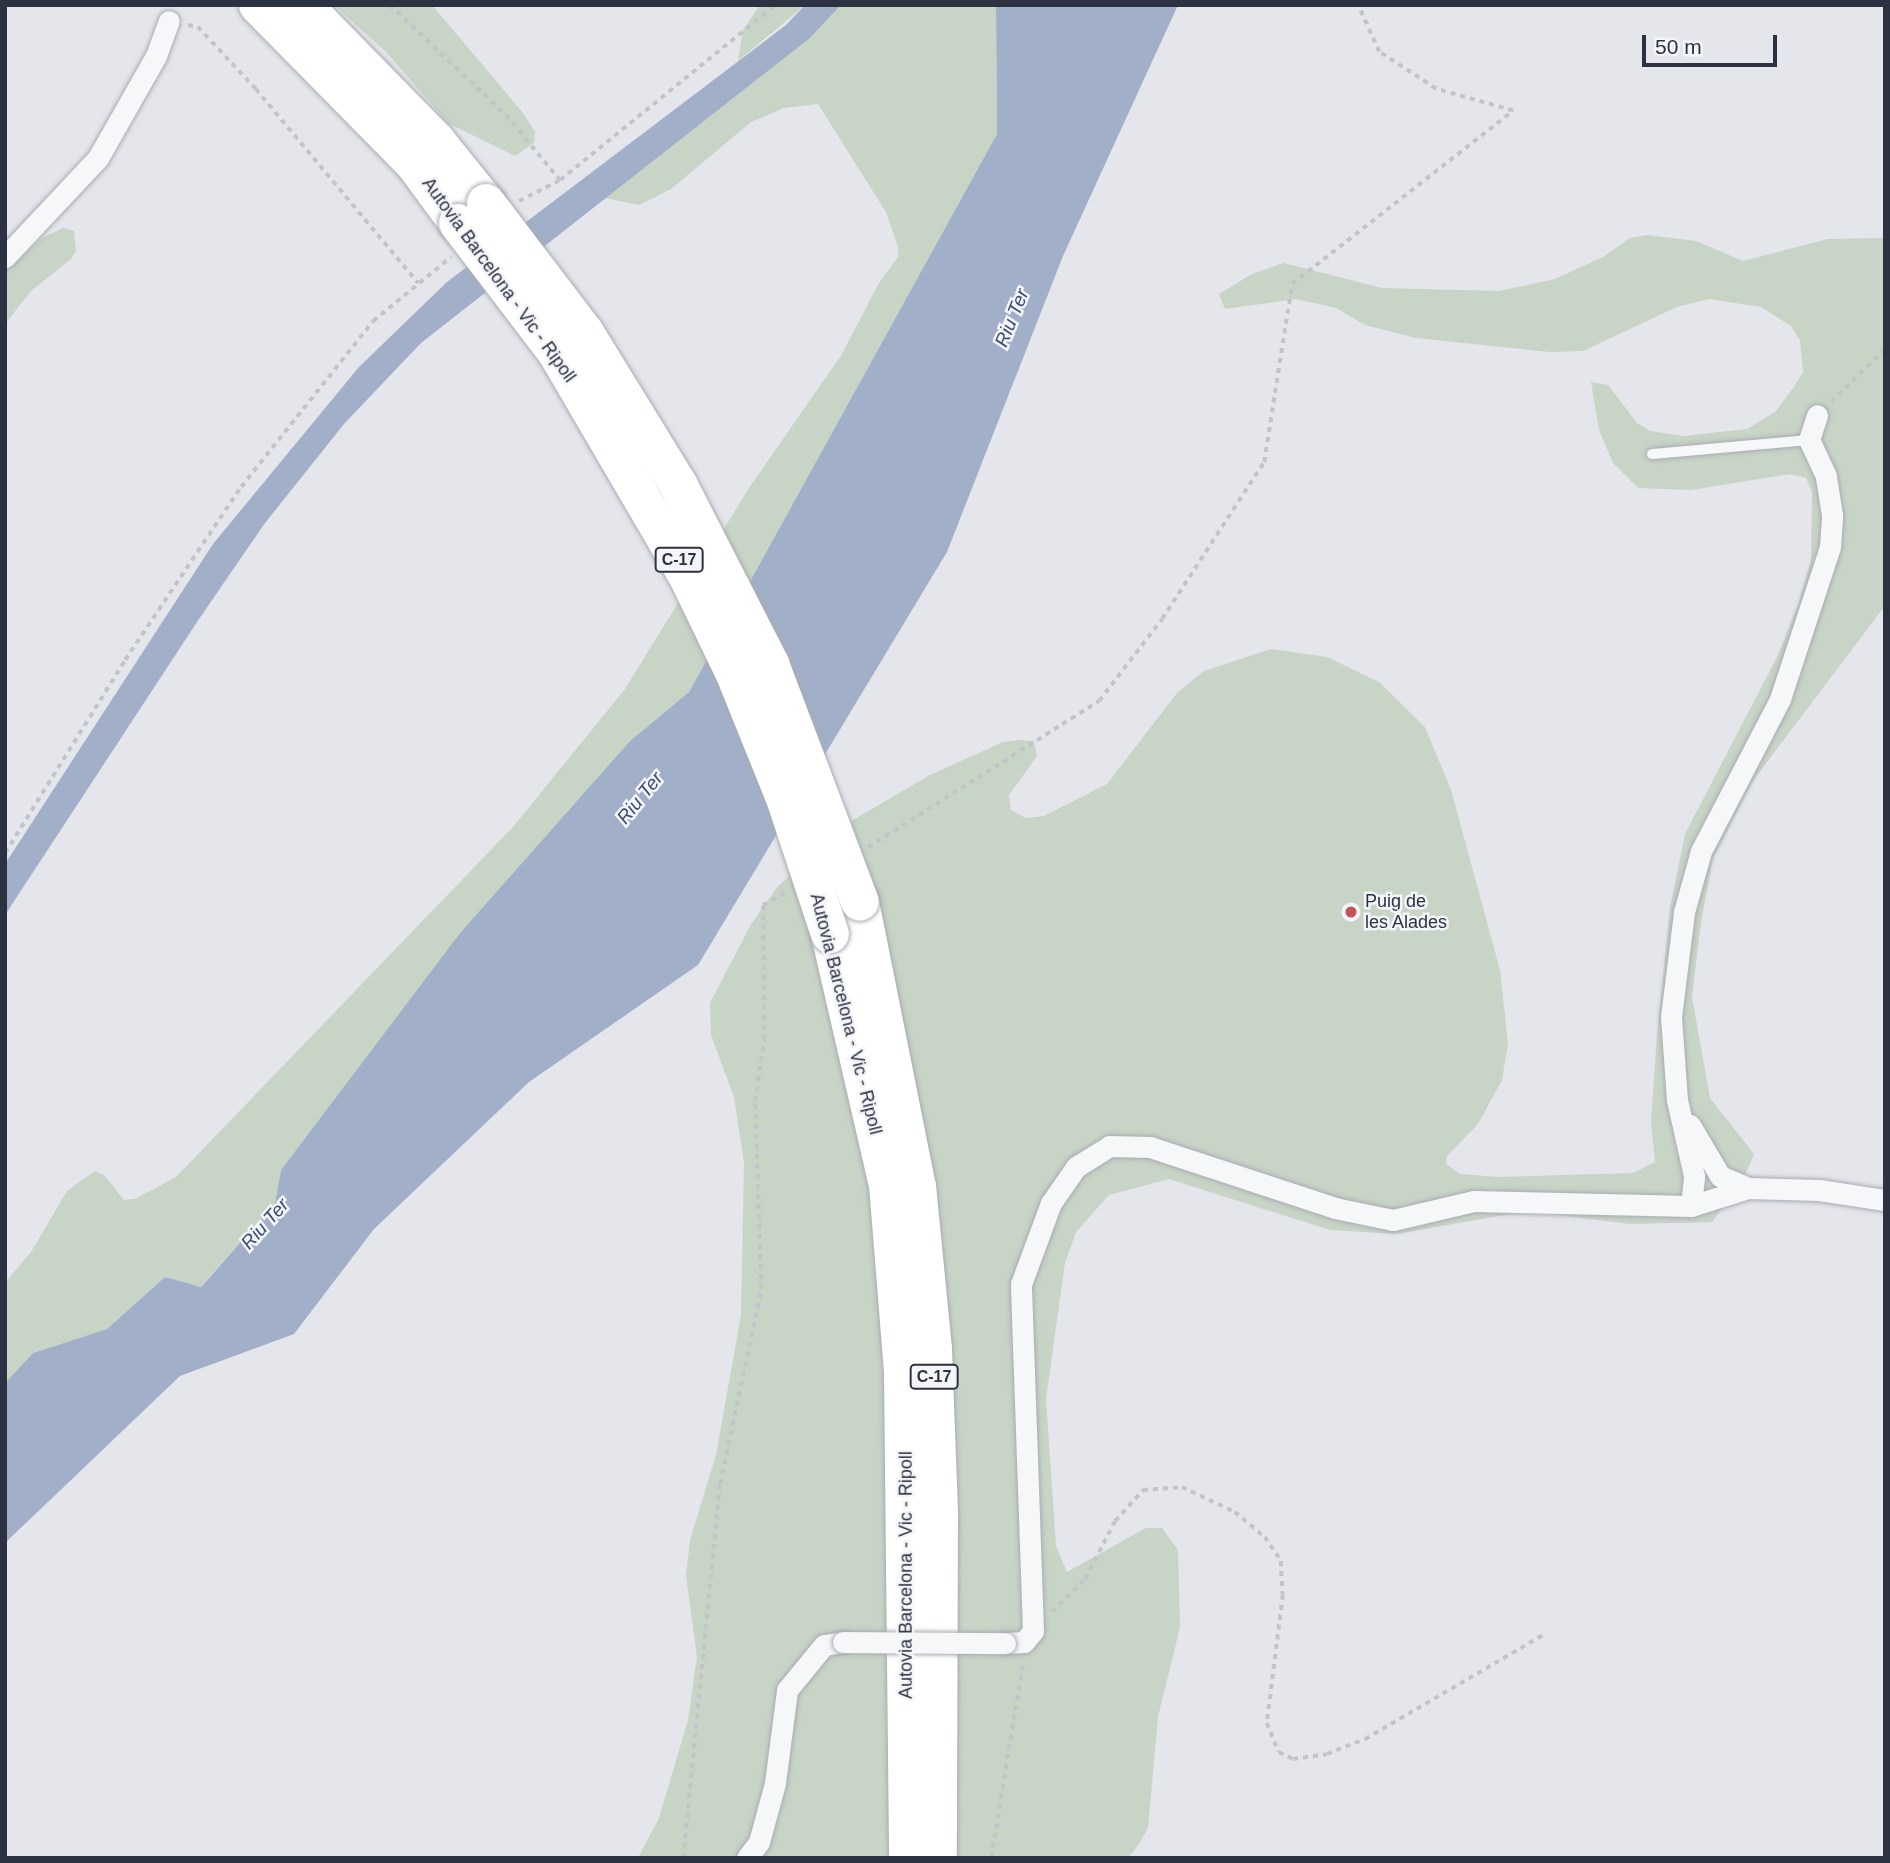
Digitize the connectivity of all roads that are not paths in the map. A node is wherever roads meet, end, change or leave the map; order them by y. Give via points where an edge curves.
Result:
1 (258, 5) edge
2 (303, 5) edge
3 (169, 21) road end
4 (476, 222) junction
5 (5, 257) edge
6 (1818, 415) road end
7 (1809, 440) junction
8 (1652, 454) dead end
9 (1677, 1100) junction
10 (1748, 1188) junction
11 (1885, 1200) edge
12 (1691, 1206) junction
13 (747, 1858) edge
14 (908, 1858) edge
15 (938, 1858) edge

1 - 4 highway, Autovia Barcelona - Vic - Ripoll / C-17
2 - 4 highway, Autovia Barcelona - Vic - Ripoll / C-17 via 436,141
3 - 5 street via 156,56 99,158
4 - 14 highway, Autovia Barcelona - Vic - Ripoll / C-17, bridge via 688,577 734,672 786,801 830,933 888,1185 904,1373
4 - 15 highway, Autovia Barcelona - Vic - Ripoll / C-17, bridge via 585,333 678,484 770,664 860,902 917,1186 933,1349 939,1515
6 - 7 street
7 - 8 lane
7 - 9 street via 1826,476 1832,514 1830,547 1780,699 1701,851 1684,912 1671,1017
9 - 10 street via 1720,1175
9 - 12 street via 1694,1176
10 - 11 street via 1819,1190
10 - 12 street
12 - 13 street, bridge via 1474,1201 1393,1220 1335,1208 1150,1147 1109,1146 1076,1167 1052,1203 1020,1284 1021,1639 824,1645 787,1690 775,1783 759,1842

